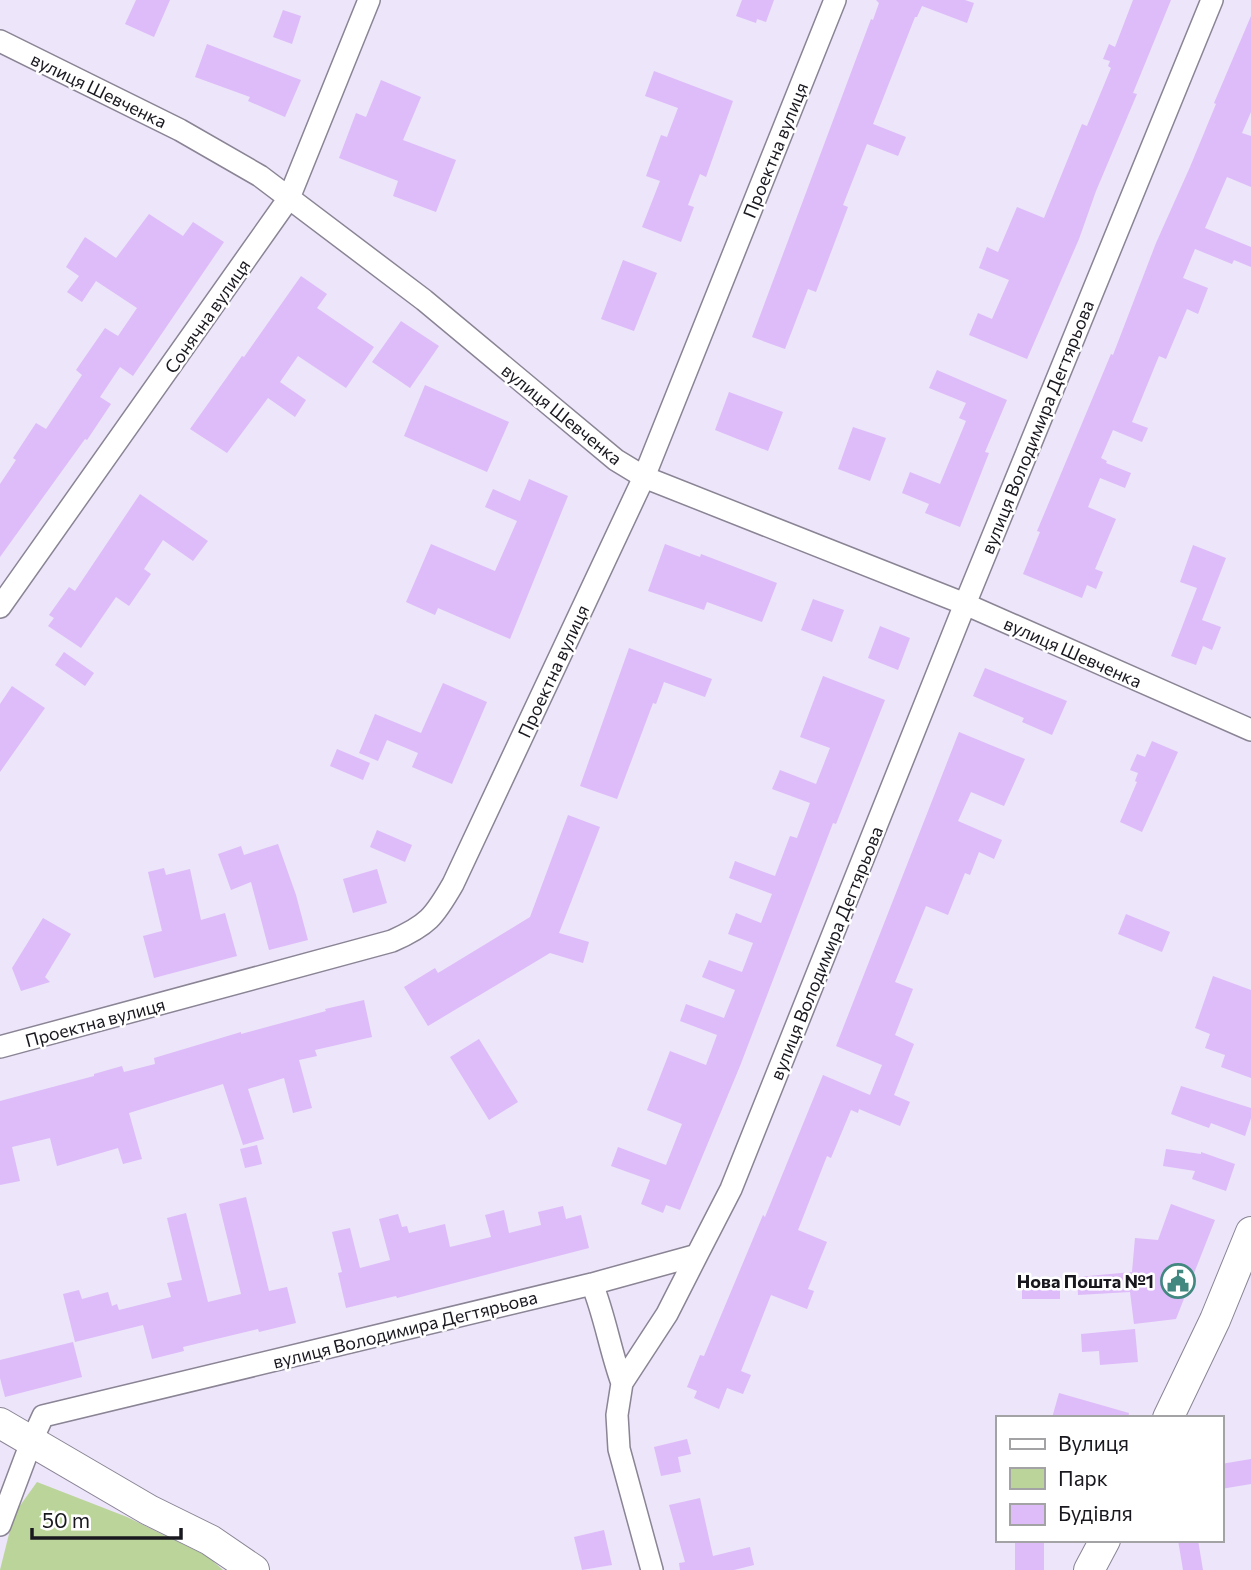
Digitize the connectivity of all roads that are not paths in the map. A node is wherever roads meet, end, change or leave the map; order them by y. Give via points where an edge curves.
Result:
1 (369, 0) edge
2 (835, 0) edge
3 (1212, 0) edge
4 (0, 41) edge
5 (289, 198) junction
6 (644, 477) junction
7 (965, 604) junction
8 (0, 607) edge
9 (1251, 730) edge
10 (0, 1047) edge
11 (1251, 1232) edge
12 (697, 1255) junction
13 (592, 1284) junction
14 (622, 1383) junction
15 (1169, 1416) edge
16 (0, 1423) edge
17 (32, 1440) junction
18 (0, 1525) edge
19 (1104, 1542) edge
20 (254, 1570) edge
21 (652, 1570) edge
22 (1089, 1570) edge

1 - 5 street, Сонячна вулиця
2 - 6 street, Проектна вулиця
3 - 7 street, вулиця Володимира Дегтярьова
4 - 5 street, вулиця Шевченка via 180,130
5 - 6 street, вулиця Шевченка via 424,300 615,460
5 - 8 street, Сонячна вулиця
6 - 7 street, вулиця Шевченка
6 - 10 street, Проектна вулиця via 453,884 436,913 418,930 392,942
7 - 9 street, вулиця Шевченка
7 - 12 street, вулиця Володимира Дегтярьова via 730,1189
11 - 15 street
12 - 13 street, вулиця Володимира Дегтярьова
12 - 14 street via 667,1314
13 - 14 street
13 - 17 street, вулиця Володимира Дегтярьова via 43,1416
14 - 21 street via 617,1415 619,1449
16 - 17 street
17 - 18 street
17 - 20 street
19 - 22 street

